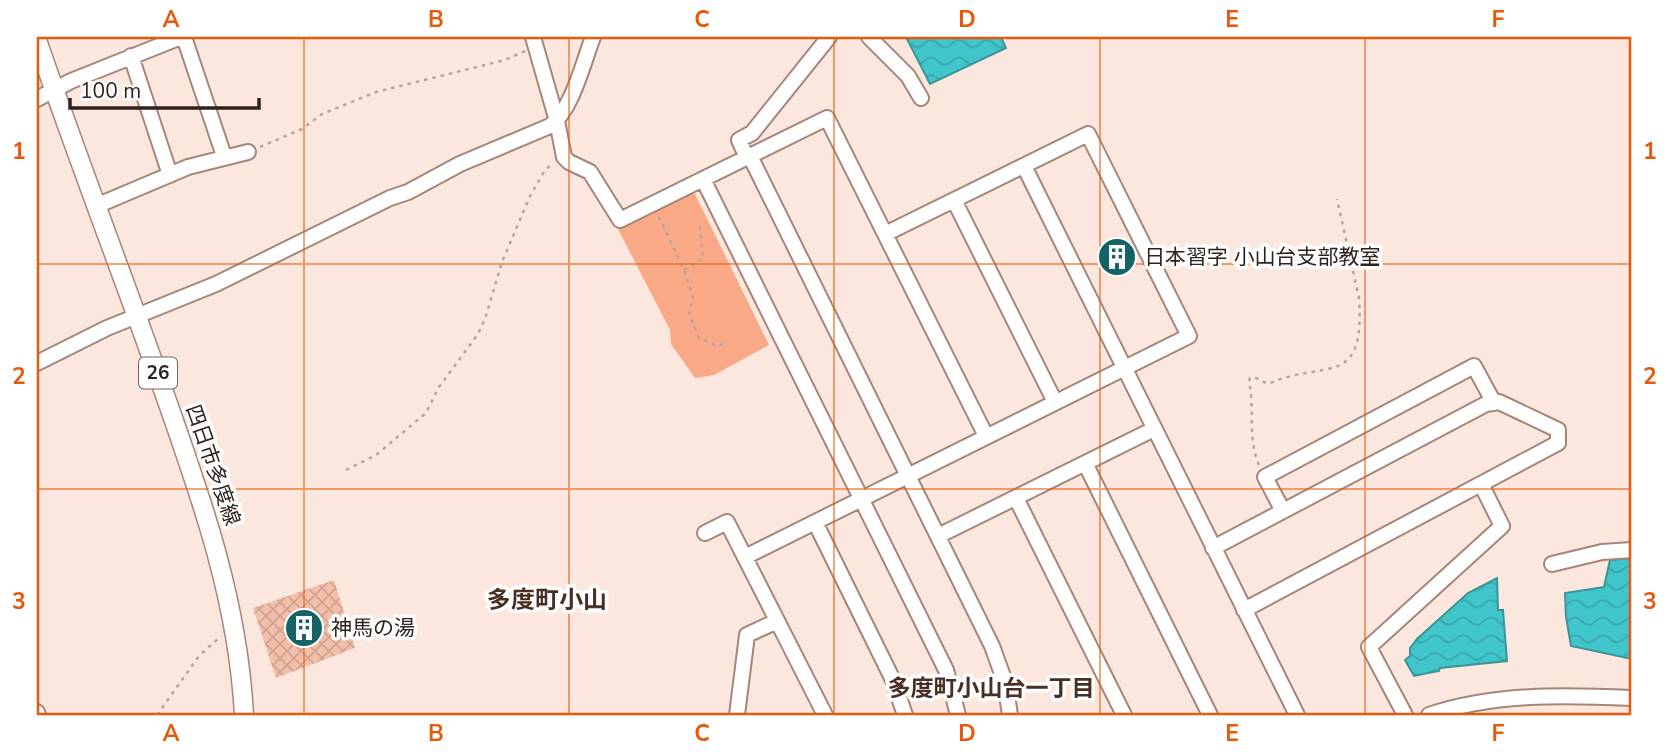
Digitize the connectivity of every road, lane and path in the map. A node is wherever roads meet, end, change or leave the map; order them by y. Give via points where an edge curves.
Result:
1 (183, 37) edge
2 (593, 37) edge
3 (830, 37) edge
4 (869, 37) edge
5 (37, 40) edge
6 (535, 41) edge
7 (131, 57) junction
8 (54, 91) junction
9 (921, 98) dead end
10 (37, 99) edge
11 (557, 121) junction
12 (248, 152) joint
13 (224, 156) junction
14 (564, 157) junction
15 (748, 157) junction
16 (1024, 166) junction
17 (170, 175) junction
18 (703, 179) junction
19 (1337, 199) dead end
20 (954, 200) junction
21 (653, 204) junction
22 (96, 206) junction
23 (700, 226) dead end
24 (885, 234) junction
25 (684, 270) junction
26 (137, 315) junction
27 (726, 344) dead end
28 (37, 363) edge
29 (1124, 368) junction
30 (1055, 402) junction
31 (1494, 403) junction
32 (1154, 429) junction
33 (986, 436) junction
34 (1085, 463) junction
35 (346, 470) dead end
36 (908, 476) junction
37 (1265, 477) junction
38 (1480, 484) junction
39 (1016, 498) junction
40 (861, 499) junction
41 (1283, 511) junction
42 (815, 522) junction
43 (705, 533) dead end
44 (938, 536) junction
45 (1213, 548) junction
46 (1632, 550) edge
47 (745, 557) junction
48 (1552, 564) dead end
49 (1244, 610) junction
50 (777, 621) junction
51 (228, 633) dead end
52 (1632, 698) edge
53 (157, 715) edge
54 (244, 715) edge
55 (737, 715) edge
56 (825, 715) edge
57 (905, 715) edge
58 (958, 715) edge
59 (1010, 715) edge
60 (1124, 715) edge
61 (1210, 715) edge
62 (1297, 715) edge
63 (1405, 715) edge
64 (1429, 715) edge

1 - 7 street
1 - 13 street
2 - 11 street
3 - 15 street via 752,133 739,140
4 - 9 street via 908,76
5 - 8 main road, 四日市多度線 / 26
6 - 11 street
6 - 12 path via 505,60 376,92
7 - 8 street
7 - 17 street
8 - 10 street
8 - 22 main road, 四日市多度線 / 26
11 - 14 street
11 - 26 street via 216,284
12 - 13 street
13 - 17 street
14 - 21 street via 590,172 620,220
14 - 35 path via 551,164 530,196 478,334 426,413 376,456
15 - 18 street
15 - 24 street via 827,118
15 - 36 street
16 - 20 street
16 - 29 street
16 - 29 street via 1088,134 1189,336
17 - 22 street
18 - 21 street
18 - 40 street
19 - 37 path via 1359,298 1354,353 1342,365 1326,371 1268,384 1250,378 1251,441
20 - 24 street
20 - 30 street
21 - 25 path
22 - 26 main road, 四日市多度線 / 26
23 - 25 path via 703,259
24 - 33 street
25 - 27 path via 693,296 688,314 699,338 717,346
26 - 28 street
26 - 54 main road, 四日市多度線 / 26 via 212,530 235,628
29 - 30 street
29 - 32 street
30 - 33 street
31 - 37 street via 1475,366
31 - 38 street via 1558,430 1559,443
31 - 41 street
32 - 34 street
32 - 45 street
33 - 36 street
34 - 39 street
34 - 61 street
36 - 40 street
36 - 44 street
37 - 41 street
38 - 49 street
38 - 63 street via 1502,526 1369,647
39 - 44 street
39 - 60 street
40 - 42 street
40 - 58 street via 946,670
41 - 45 street
42 - 47 street
42 - 57 street via 893,680
43 - 47 street via 727,522
44 - 59 street via 997,658
45 - 49 street
46 - 48 street
47 - 50 street
49 - 62 street
50 - 55 street via 747,635
50 - 56 street
51 - 53 path via 199,656
52 - 64 street via 1503,698

